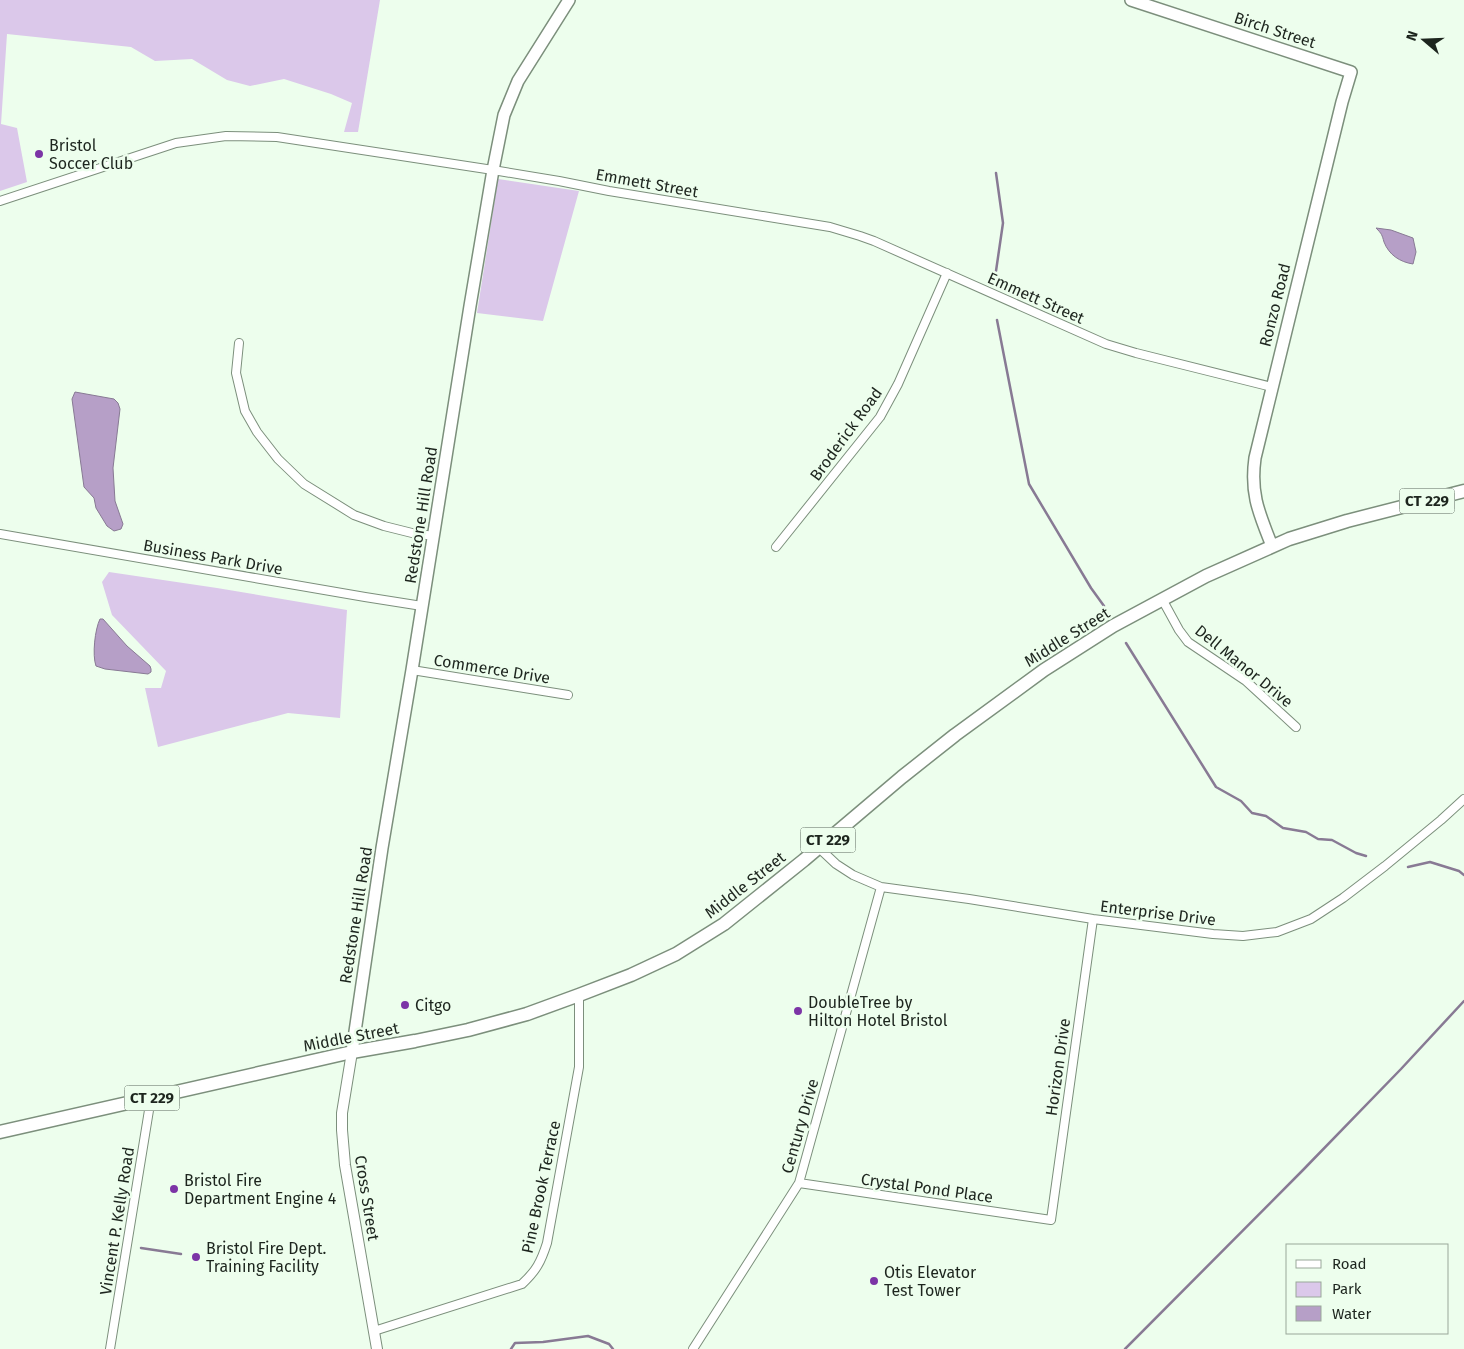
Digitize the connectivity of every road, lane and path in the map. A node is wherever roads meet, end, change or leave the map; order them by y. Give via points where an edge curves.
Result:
1 (569, 0) edge
2 (1131, 0) edge
3 (1151, 3) edge
4 (1351, 72) joint
5 (493, 170) junction
6 (0, 201) edge
7 (948, 273) junction
8 (239, 343) dead end
9 (1272, 387) junction
10 (1464, 491) edge
11 (0, 534) edge
12 (434, 536) junction
13 (1272, 546) junction
14 (776, 547) dead end
15 (1162, 599) junction
16 (422, 606) junction
17 (412, 670) junction
18 (568, 696) dead end
19 (1296, 727) dead end
20 (1464, 799) edge
21 (819, 848) junction
22 (881, 887) junction
23 (1093, 919) junction
24 (579, 995) junction
25 (352, 1052) junction
26 (151, 1098) junction
27 (0, 1132) edge
28 (798, 1183) junction
29 (1051, 1220) joint
30 (374, 1331) junction
31 (110, 1349) edge
32 (377, 1349) edge
33 (693, 1349) edge

1 - 5 main road, Redstone Hill Road via 518,81 504,115
2 - 3 main road, Birch Street
3 - 4 main road, Birch Street
4 - 9 main road, Ronzo Road
5 - 6 street, Emmett Street via 277,137 226,136 176,143
5 - 7 street, Emmett Street via 830,228 874,241
5 - 12 main road, Redstone Hill Road
7 - 9 street, Emmett Street via 1113,347
7 - 14 street, Broderick Road via 898,384 880,416
8 - 12 street via 236,373 245,411 278,459 304,484 354,515 384,526
9 - 13 main road, Ronzo Road via 1252,484
10 - 13 main road, Middle Street / CT 229 via 1339,523
11 - 16 street, Business Park Drive
12 - 16 main road, Redstone Hill Road
13 - 15 main road, Middle Street / CT 229
15 - 19 street, Dell Manor Drive via 1188,642 1246,681
15 - 21 main road, Middle Street / CT 229 via 1078,647 1002,699 920,762
16 - 17 main road, Redstone Hill Road
17 - 18 street, Commerce Drive
17 - 25 main road, Redstone Hill Road
20 - 23 street, Enterprise Drive via 1344,898 1311,919 1277,932 1243,936 1213,934
21 - 22 street, Enterprise Drive via 852,875
21 - 24 main road, Middle Street / CT 229 via 699,941 631,975
22 - 23 street, Enterprise Drive
22 - 28 street, Century Drive
23 - 29 street, Horizon Drive
24 - 25 main road, Middle Street / CT 229 via 468,1030
24 - 30 street, Pine Brook Terrace via 579,1066 540,1263 522,1284
25 - 26 main road, Middle Street / CT 229
25 - 30 street, Cross Street via 342,1130 345,1165
26 - 27 main road, Middle Street / CT 229
26 - 31 street, Vincent P. Kelly Road
28 - 29 street, Crystal Pond Place
28 - 33 street, Century Drive
30 - 32 street, Cross Street

